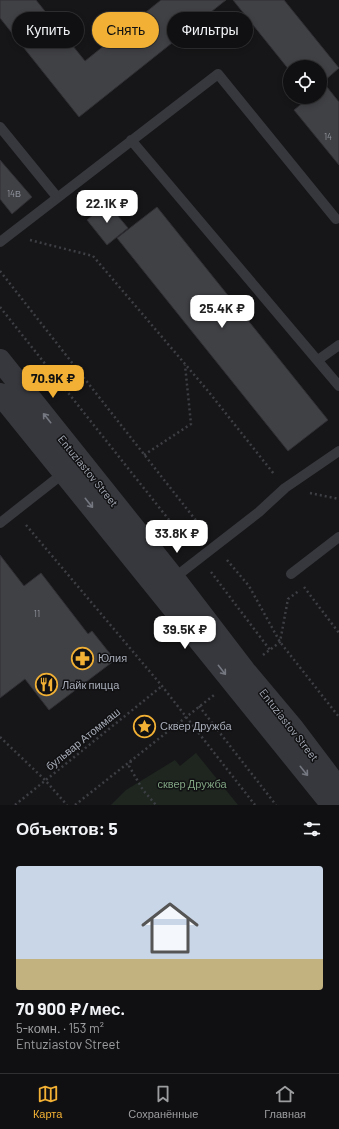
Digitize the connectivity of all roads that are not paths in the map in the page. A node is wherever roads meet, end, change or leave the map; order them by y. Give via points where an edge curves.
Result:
1 (0, 127) edge
2 (131, 140) junction
3 (57, 197) junction
4 (336, 219) dead end
5 (0, 242) edge
6 (339, 345) edge
7 (0, 360) edge
8 (318, 360) junction
9 (339, 386) edge
10 (0, 394) edge
11 (339, 451) edge
12 (65, 472) junction
13 (0, 523) edge
14 (339, 537) edge
15 (291, 574) dead end
16 (167, 584) junction
17 (339, 789) edge
18 (332, 805) edge

1 - 3 lane
2 - 3 lane
2 - 4 lane via 218,74
2 - 8 lane
3 - 5 lane
6 - 8 lane
16 -> 7 street, Entuziastov Street
8 - 9 lane
10 - 12 street
11 - 16 lane via 285,488 259,512
12 - 13 lane
12 -> 16 street
14 - 15 lane
16 - 17 street, Entuziastov Street via 245,670
16 -> 18 street via 231,681

